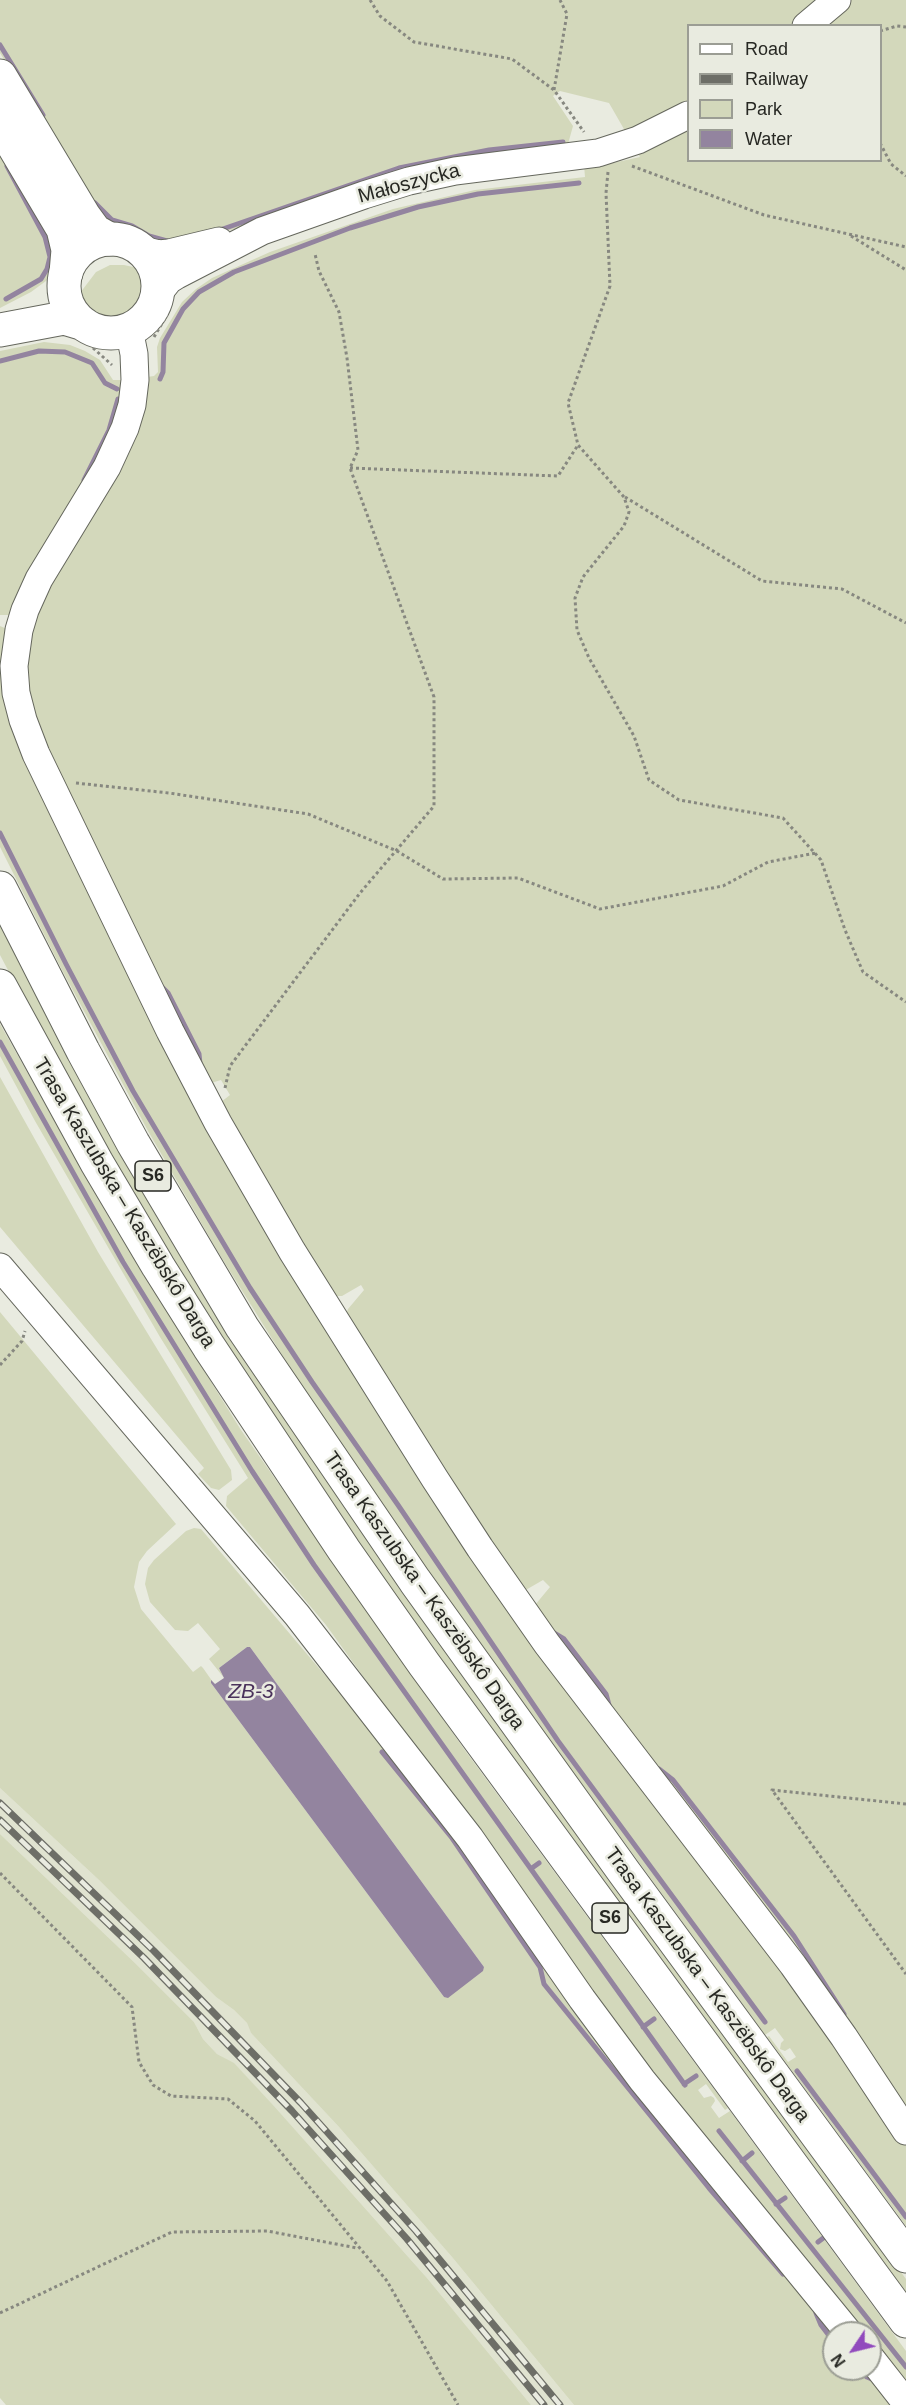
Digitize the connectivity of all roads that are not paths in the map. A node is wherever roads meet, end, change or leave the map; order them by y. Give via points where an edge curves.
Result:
1 (837, 0) edge
2 (808, 24) edge
3 (0, 76) edge
4 (687, 116) edge
5 (0, 123) edge
6 (262, 231) junction
7 (109, 239) junction
8 (142, 250) junction
9 (65, 276) junction
10 (164, 301) junction
11 (0, 322) edge
12 (84, 324) junction
13 (0, 330) edge
14 (140, 336) junction
15 (0, 888) edge
16 (0, 986) edge
17 (0, 1267) edge
18 (906, 2131) edge
19 (906, 2256) edge
20 (839, 2321) edge
21 (906, 2321) edge
22 (882, 2372) edge
23 (906, 2403) edge

1 - 2 street
3 - 7 main road via 84,216 95,231
4 - 6 street, Małoszycka via 604,158 485,166 420,178
5 - 9 main road via 63,229 69,250
6 - 8 street, Małoszycka via 169,253
6 - 10 street, Małoszycka via 169,280
7 - 8 main road
7 - 9 main road via 77,253
8 - 10 main road via 155,270
9 - 11 main road via 45,297
9 - 12 main road via 69,307
10 - 14 main road via 146,318
12 - 13 main road via 64,318
12 - 14 main road via 106,332
14 - 18 street via 134,354 132,405 125,428 107,467 39,579 19,630 14,666 16,693 36,754 222,1131 435,1479 547,1644 799,1974
15 - 19 main road, Trasa Kaszubska – Kaszëbskô Darga / S6 via 133,1143 242,1327 422,1590
16 - 21 main road, Trasa Kaszubska – Kaszëbskô Darga / S6 via 164,1275 344,1550 424,1665
17 - 20 street via 297,1615 470,1838 642,2080
22 - 23 street

